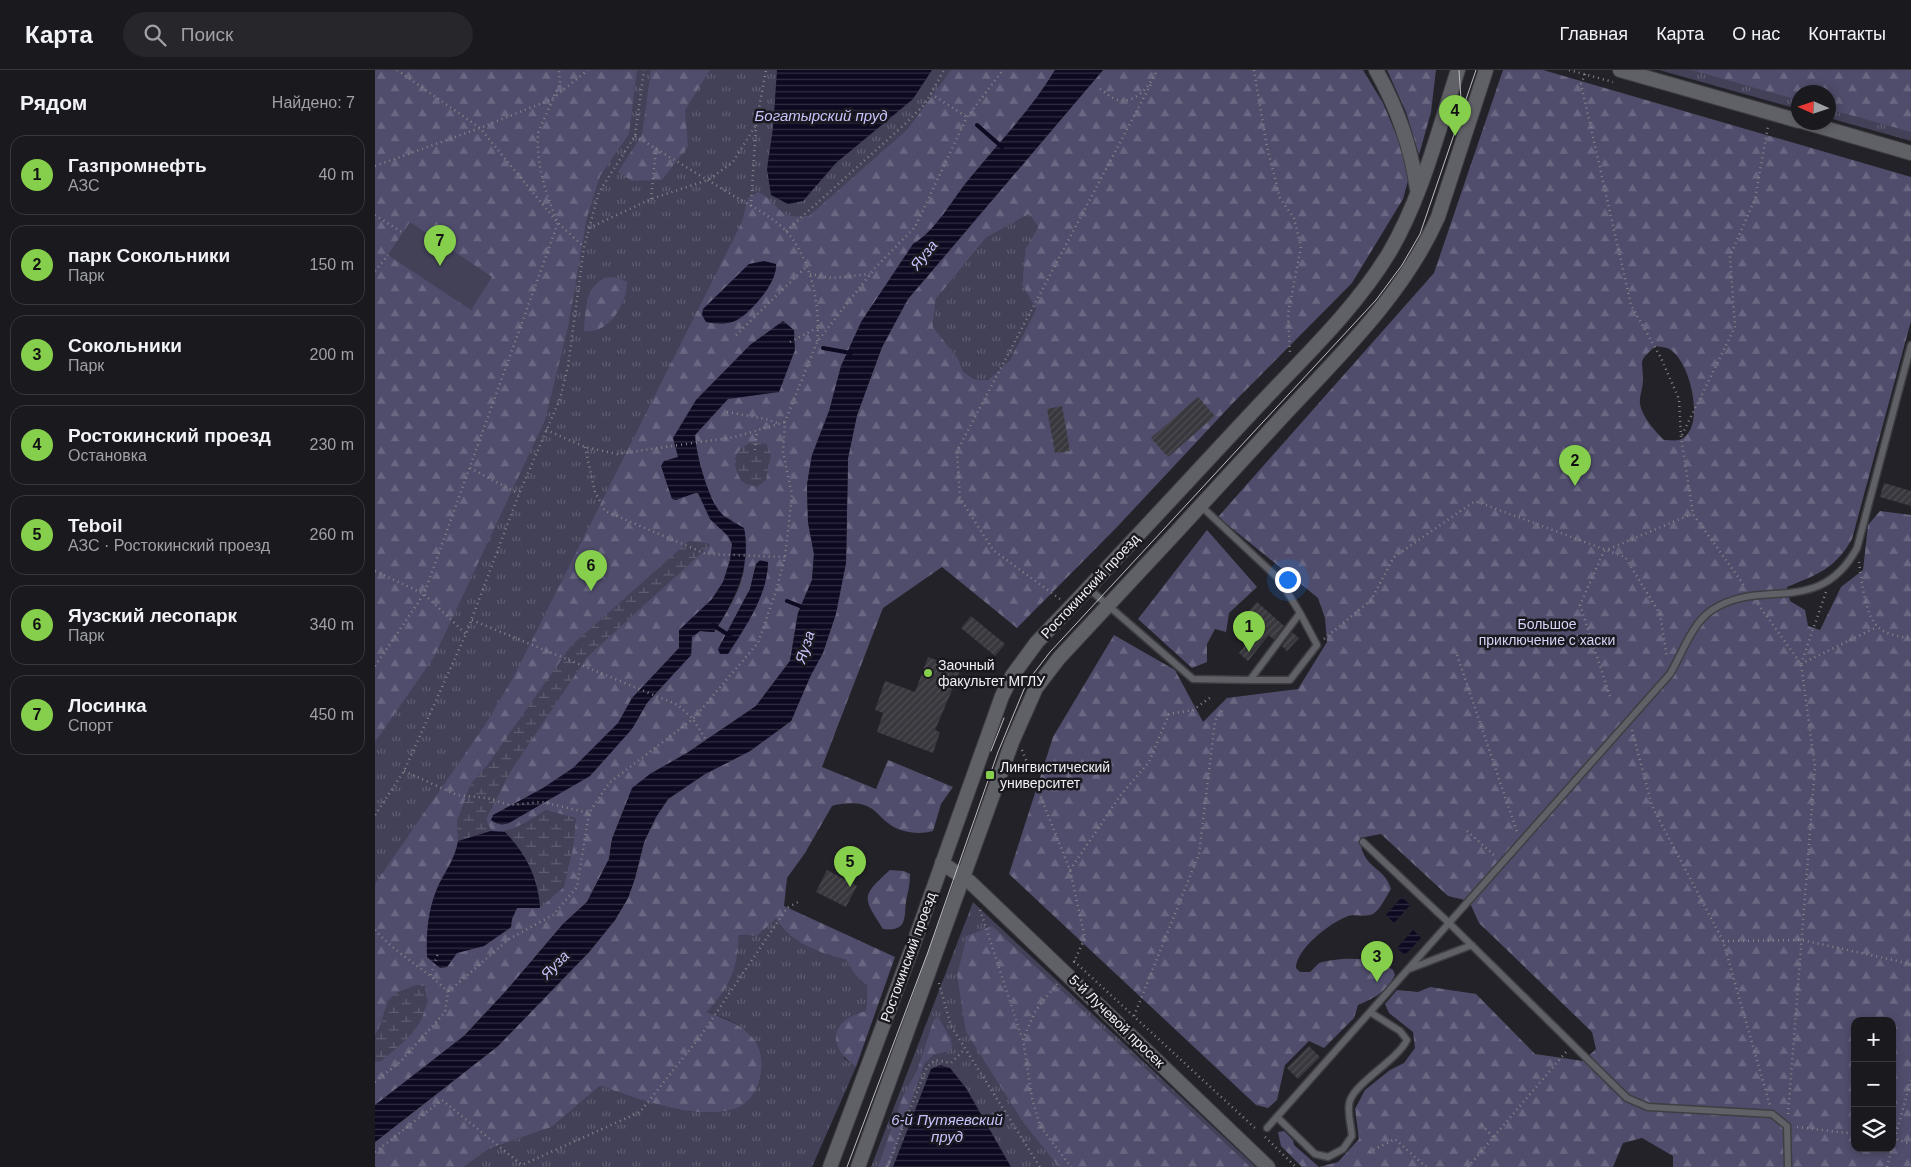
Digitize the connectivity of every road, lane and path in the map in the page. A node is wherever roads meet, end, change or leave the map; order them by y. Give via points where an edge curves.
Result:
1 (397, 70) edge
2 (559, 70) edge
3 (588, 70) edge
4 (644, 70) edge
5 (766, 70) edge
6 (944, 70) edge
7 (1003, 70) edge
8 (1157, 70) edge
9 (1254, 70) edge
10 (1376, 70) edge
11 (1458, 70) edge
12 (1486, 70) edge
13 (1620, 70) edge
14 (1585, 74) dead end
15 (1152, 82) junction
16 (1100, 89) dead end
17 (931, 94) junction
18 (552, 99) junction
19 (967, 117) junction
20 (1791, 119) edge
21 (756, 125) junction
22 (1768, 126) dead end
23 (480, 128) junction
24 (1832, 130) edge
25 (635, 136) junction
26 (656, 149) junction
27 (1911, 153) edge
28 (375, 166) edge
29 (708, 180) junction
30 (1418, 192) junction
31 (651, 199) junction
32 (751, 206) junction
33 (375, 215) edge
34 (558, 224) junction
35 (589, 228) junction
36 (786, 231) junction
37 (403, 233) dead end
38 (584, 247) junction
39 (388, 255) dead end
40 (807, 266) junction
41 (375, 271) edge
42 (810, 274) junction
43 (870, 274) junction
44 (819, 327) junction
45 (736, 335) dead end
46 (790, 342) dead end
47 (817, 342) junction
48 (1911, 345) edge
49 (1290, 356) dead end
50 (727, 412) dead end
51 (785, 422) junction
52 (778, 424) junction
53 (546, 430) junction
54 (757, 430) junction
55 (1681, 437) junction
56 (585, 447) junction
57 (755, 450) dead end
58 (469, 468) junction
59 (519, 494) junction
60 (1201, 506) junction
61 (1693, 514) junction
62 (1857, 548) junction
63 (1604, 551) junction
64 (785, 557) junction
65 (375, 571) edge
66 (1832, 577) junction
67 (1088, 588) junction
68 (424, 594) junction
69 (1751, 596) junction
70 (1061, 600) dead end
71 (1107, 606) junction
72 (1300, 613) junction
73 (472, 620) junction
74 (1877, 627) junction
75 (467, 634) junction
76 (1911, 638) edge
77 (1317, 645) junction
78 (1457, 655) dead end
79 (1801, 664) junction
80 (375, 666) edge
81 (1669, 674) junction
82 (1250, 680) junction
83 (1610, 696) dead end
84 (1211, 697) dead end
85 (1223, 710) dead end
86 (693, 719) junction
87 (1629, 720) junction
88 (706, 740) dead end
89 (1021, 746) dead end
90 (404, 771) junction
91 (589, 813) junction
92 (375, 815) edge
93 (1467, 832) dead end
94 (1363, 842) dead end
95 (1520, 842) junction
96 (1502, 862) junction
97 (942, 863) junction
98 (1071, 870) junction
99 (964, 878) junction
100 (800, 901) dead end
101 (979, 910) dead end
102 (1449, 923) junction
103 (375, 930) edge
104 (1802, 940) junction
105 (1723, 941) junction
106 (1472, 945) junction
107 (438, 953) dead end
108 (1067, 954) dead end
109 (1911, 964) edge
110 (1071, 967) junction
111 (1407, 969) junction
112 (431, 975) junction
113 (938, 980) dead end
114 (448, 992) junction
115 (1370, 1012) junction
116 (1134, 1016) junction
117 (1023, 1039) junction
118 (1572, 1044) junction
119 (964, 1050) junction
120 (1911, 1080) edge
121 (375, 1082) edge
122 (1772, 1114) junction
123 (1277, 1117) junction
124 (1482, 1125) dead end
125 (1787, 1126) junction
126 (1267, 1128) dead end
127 (1896, 1131) edge
128 (1851, 1134) edge
129 (1493, 1137) junction
130 (1896, 1139) edge
131 (1911, 1144) edge
132 (375, 1152) edge
133 (1369, 1152) dead end
134 (1891, 1152) edge
135 (830, 1167) edge
136 (858, 1167) edge
137 (887, 1167) edge
138 (1040, 1167) edge
139 (1071, 1167) edge
140 (1267, 1167) edge
141 (1296, 1167) edge
142 (1430, 1167) edge
143 (1468, 1167) edge
144 (1789, 1167) edge
145 (1887, 1167) edge

1 - 23 path
2 - 18 path via 560,82
3 - 18 path
4 - 25 path
5 - 21 path
6 - 17 path
7 - 19 path
8 - 15 path
9 - 49 path via 1267,147 1280,198 1294,218 1301,247 1288,314
10 - 30 main road via 1405,137
11 - 30 main road, Ростокинский проезд
12 - 60 main road, Ростокинский проезд via 1438,217 1407,273 1351,342
13 - 20 main road
14 - 55 path via 1581,84 1631,305 1661,358 1679,399
15 - 16 path via 1135,98 1117,100
15 - 70 path via 957,451 960,498 993,550
17 - 19 path
17 - 36 path via 905,124
18 - 23 path
18 - 34 path via 537,142 544,189
19 - 43 path via 915,227
21 - 29 path via 733,162
21 - 32 path
22 - 55 path via 1755,199 1730,256 1735,327
23 - 28 path
23 - 34 path
24 - 27 main road
25 - 26 path
25 - 35 path via 599,192
26 - 29 path
26 - 31 path
29 - 31 path
29 - 32 path
30 - 67 main road, Ростокинский проезд via 1388,254 1362,290 1315,346
31 - 35 path
32 - 36 path
33 - 37 path
34 - 38 path
34 - 58 path
35 - 38 path
36 - 40 path
38 - 53 path via 568,366 560,398
39 - 41 path
40 - 42 path
40 - 45 path
42 - 43 path via 833,278
42 - 44 path
43 - 47 path
44 - 46 path
44 - 47 path
47 - 51 path
48 - 62 lane
50 - 52 path via 767,418
51 - 52 path
51 - 64 path via 783,452 792,494
52 - 54 path
53 - 56 path
53 - 59 path
54 - 56 path via 735,437 617,454
54 - 57 path
55 - 61 path
56 - 64 path via 595,492 605,511 705,554
58 - 59 path
58 - 68 path
59 - 73 path
60 - 71 main road, Ростокинский проезд
60 - 72 lane via 1280,580
61 - 63 path
61 - 69 path
62 - 66 lane via 1847,566
62 - 74 path via 1866,602
63 - 77 path via 1475,501 1393,557 1371,600
63 - 81 path via 1625,558 1660,614
63 - 83 path via 1580,605
64 - 86 path via 777,591 758,643
65 - 68 path
66 - 69 lane via 1800,593
66 - 79 path
67 - 71 lane
67 - 97 main road, Ростокинский проезд via 1037,642 1005,689
68 - 75 path
68 - 80 path
69 - 79 path
69 - 81 lane via 1711,610 1697,625
71 - 82 lane via 1193,679
71 - 99 main road, Ростокинский проезд via 1036,688
72 - 77 lane
72 - 82 lane
73 - 75 path
73 - 86 path via 678,705
74 - 76 path via 1891,635
74 - 79 path
75 - 90 path
77 - 82 lane via 1291,680
78 - 95 path
79 - 104 path via 1815,766
81 - 87 lane
84 - 98 path via 1193,710 1169,714 1149,762 1120,796
85 - 116 path via 1215,721 1199,854
86 - 88 path
86 - 91 path via 609,784
87 - 95 lane
87 - 105 path via 1653,806
89 - 98 path
90 - 91 path via 457,795 487,798 509,805 542,802
90 - 92 path
91 - 114 path via 577,887 553,915 509,939
93 - 96 path
94 - 102 lane
95 - 96 lane
96 - 102 lane
97 - 99 main road, 5-й Лучевой просек
97 - 135 main road, Ростокинский проезд
98 - 110 path via 1085,938
99 - 110 main road, 5-й Лучевой просек
99 - 136 main road, Ростокинский проезд
100 - 132 path via 787,908 702,1034 640,1112 522,1165 442,1100
101 - 117 path
102 - 106 lane
102 - 111 lane
103 - 112 path via 384,941
104 - 105 path
104 - 109 path
104 - 125 path
105 - 122 path
106 - 111 lane
106 - 118 lane
107 - 112 path
108 - 110 path
110 - 116 path
110 - 117 path via 1036,1010
110 - 140 main road, 5-й Лучевой просек
111 - 115 lane
112 - 114 path
113 - 119 path via 951,1026
114 - 121 path via 445,1012 401,1061
115 - 123 lane
115 - 123 lane via 1400,1031 1407,1040 1402,1051 1357,1088 1348,1104 1352,1136 1343,1149 1328,1157 1315,1154
116 - 141 path
117 - 139 path via 1040,1126
118 - 122 lane via 1627,1098 1648,1107
118 - 129 path
119 - 137 path via 951,1063 935,1060 927,1066
119 - 138 path
120 - 127 path
122 - 125 lane
123 - 126 lane
124 - 129 path
125 - 128 path
125 - 144 lane
129 - 143 path
130 - 131 path
133 - 142 path via 1395,1139
134 - 145 path

